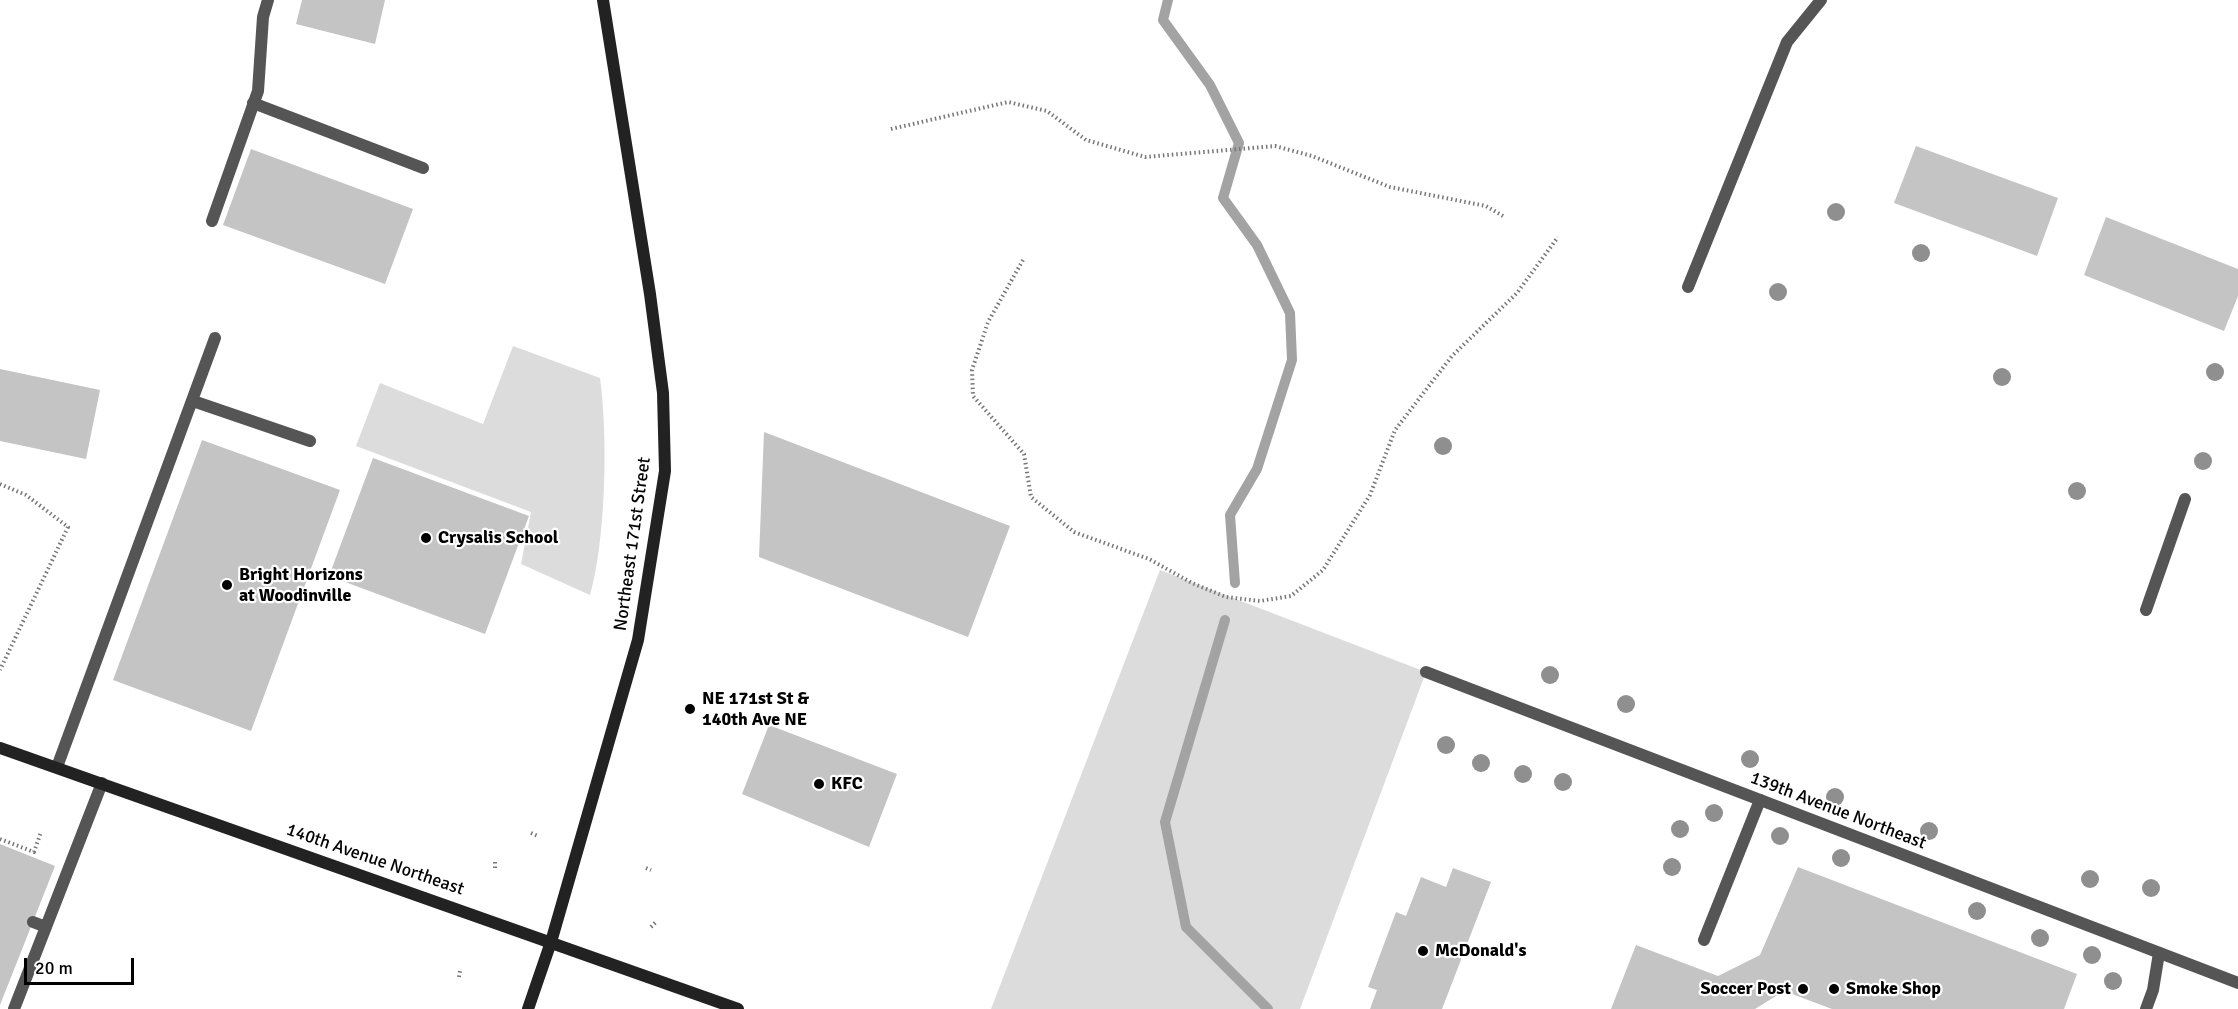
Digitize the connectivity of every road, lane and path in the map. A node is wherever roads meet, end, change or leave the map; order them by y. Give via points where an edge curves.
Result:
1 (268, 0) edge
2 (603, 0) edge
3 (1821, 0) edge
4 (253, 103) junction
5 (891, 129) dead end
6 (423, 168) dead end
7 (1503, 216) dead end
8 (212, 222) dead end
9 (1558, 237) dead end
10 (1023, 260) dead end
11 (1688, 287) dead end
12 (215, 338) dead end
13 (193, 401) junction
14 (310, 441) dead end
15 (0, 484) edge
16 (2185, 499) dead end
17 (2146, 610) dead end
18 (0, 670) edge
19 (1425, 672) dead end
20 (0, 747) edge
21 (57, 767) junction
22 (102, 783) junction
23 (1760, 800) junction
24 (40, 832) dead end
25 (531, 833) dead end
26 (538, 836) dead end
27 (0, 839) edge
28 (495, 861) dead end
29 (495, 868) dead end
30 (657, 921) dead end
31 (33, 922) dead end
32 (46, 927) junction
33 (651, 927) dead end
34 (1704, 940) dead end
35 (551, 942) junction
36 (2159, 953) junction
37 (460, 971) dead end
38 (459, 977) dead end
39 (2238, 983) edge
40 (14, 1009) edge
41 (528, 1009) edge
42 (738, 1009) edge
43 (2146, 1009) edge

1 - 4 street via 263,17 258,91
2 - 35 main road, Northeast 171st Street via 650,294 663,393 665,471 638,640
3 - 11 street via 1788,42
4 - 6 street
4 - 8 street
5 - 7 path via 1008,102 1047,111 1086,140 1145,157 1275,146 1312,156 1390,187 1486,206
9 - 10 path via 1517,293 1452,356 1395,430 1370,495 1323,570 1291,597 1260,601 1226,597 1192,584 1149,559 1074,531 1031,497 1024,454 973,396 972,379 988,322
12 - 13 street
13 - 14 street
13 - 21 street
15 - 18 path via 26,495 68,527
16 - 17 street
19 - 23 street, 139th Avenue Northeast
20 - 21 main road, 140th Avenue Northeast
21 - 22 main road, 140th Avenue Northeast
22 - 32 street
22 - 35 main road, 140th Avenue Northeast
23 - 34 street
23 - 36 street, 139th Avenue Northeast
24 - 27 path via 34,852
25 - 26 path
28 - 29 path
30 - 33 path
31 - 32 street
32 - 40 street
35 - 41 main road, Northeast 171st Street
35 - 42 main road, 140th Avenue Northeast
36 - 39 street, 139th Avenue Northeast
36 - 43 street
37 - 38 path

